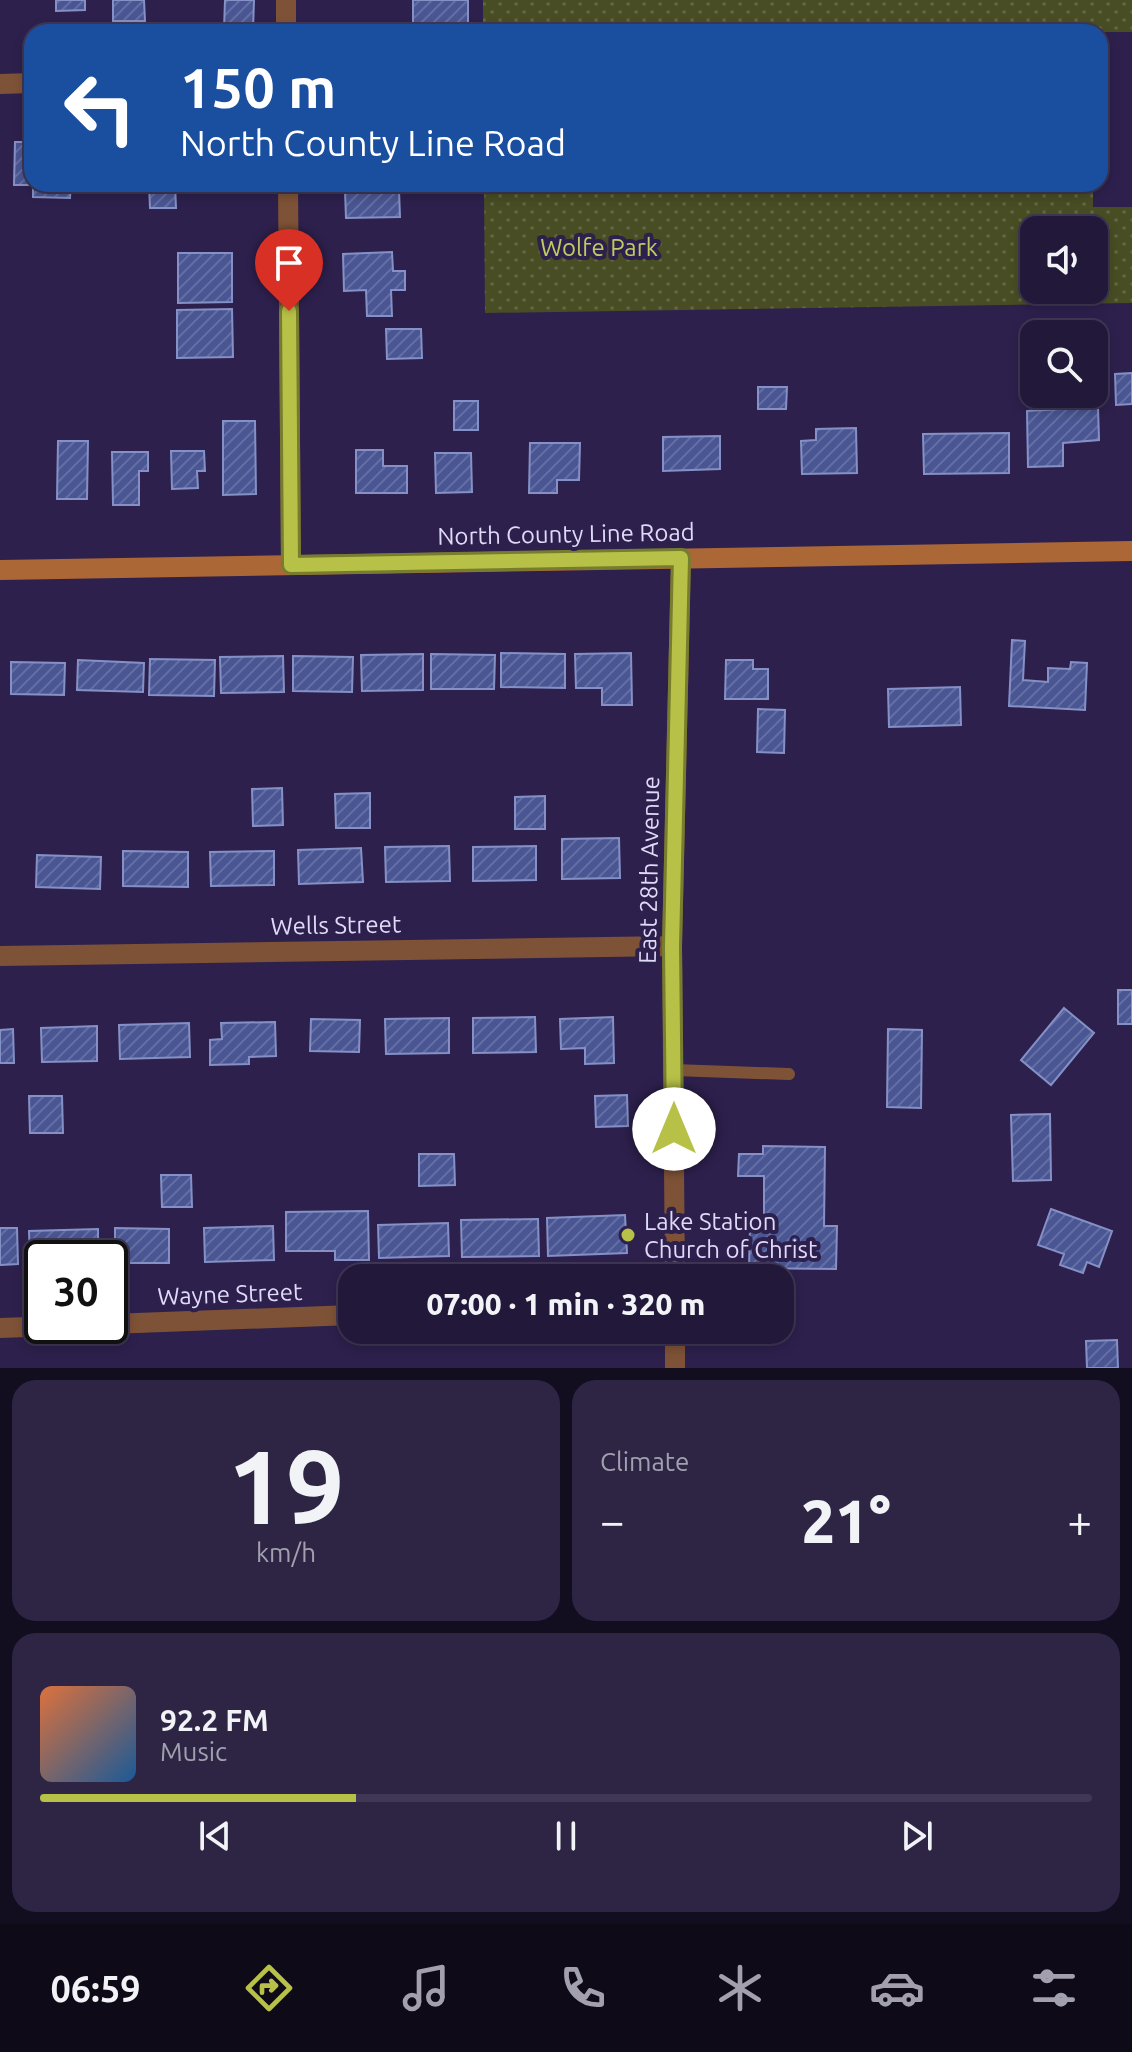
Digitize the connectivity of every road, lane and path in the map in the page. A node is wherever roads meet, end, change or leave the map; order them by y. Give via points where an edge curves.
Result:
1 (286, 0) edge
2 (286, 24) edge
3 (24, 83) edge
4 (0, 84) edge
5 (288, 192) edge
6 (1132, 551) edge
7 (681, 558) junction
8 (291, 565) junction
9 (0, 570) edge
10 (672, 946) junction
11 (0, 956) edge
12 (674, 1070) junction
13 (789, 1074) dead end
14 (675, 1264) edge
15 (338, 1316) edge
16 (128, 1323) edge
17 (24, 1327) edge
18 (0, 1328) edge
19 (675, 1344) edge
20 (675, 1368) edge

1 - 2 street
3 - 4 street
5 - 8 street
6 - 7 main road, North County Line Road
7 - 8 main road, North County Line Road
7 - 10 street, East 28th Avenue
8 - 9 main road, North County Line Road
10 - 11 street, Wells Street
10 - 12 street, East 28th Avenue
12 - 13 lane
12 - 14 street, East 28th Avenue
15 - 16 street, Wayne Street
17 - 18 street
19 - 20 street

